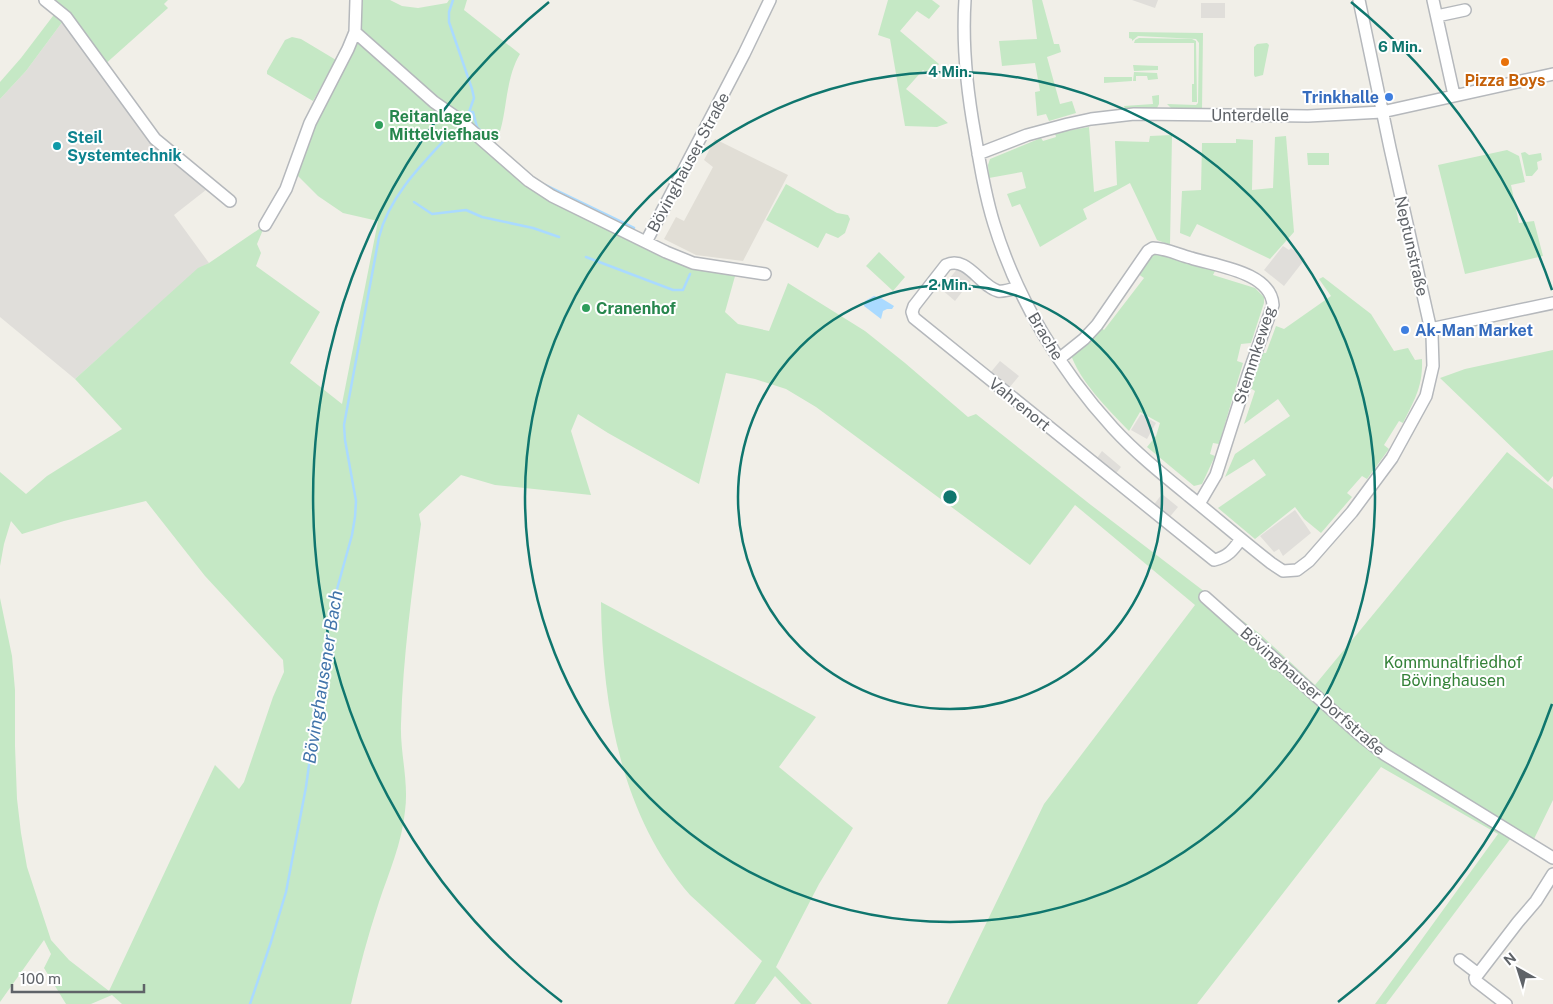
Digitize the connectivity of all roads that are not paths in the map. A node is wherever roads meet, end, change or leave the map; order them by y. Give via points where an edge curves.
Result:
1 (45, 0) edge
2 (356, 0) edge
3 (770, 0) edge
4 (964, 0) edge
5 (1359, 0) edge
6 (1433, 0) edge
7 (1465, 10) dead end
8 (1436, 16) junction
9 (356, 32) junction
10 (1553, 74) edge
11 (1454, 95) junction
12 (1382, 112) junction
13 (978, 154) junction
14 (230, 201) dead end
15 (266, 225) dead end
16 (646, 242) junction
17 (765, 274) dead end
18 (1018, 287) junction
19 (1553, 303) edge
20 (1430, 329) junction
21 (1059, 359) junction
22 (1199, 504) junction
23 (1241, 539) junction
24 (1298, 570) joint
25 (1205, 597) dead end
26 (1553, 858) edge
27 (1553, 874) edge
28 (1460, 960) dead end
29 (1477, 973) junction
30 (1506, 1004) edge

1 - 14 street via 66,17 155,139
2 - 9 street
3 - 16 street, Bövinghauser Straße
4 - 13 street, Brache via 965,63
5 - 12 street, Neptunstraße
6 - 8 street
7 - 8 street
8 - 11 street
9 - 15 street via 310,123 286,189
9 - 16 street, Bövinghauser Straße via 528,181
10 - 11 street, Unterdelle
11 - 12 street, Unterdelle
12 - 13 street, Unterdelle via 1308,116 1134,114 1068,124 1027,135
12 - 20 street, Neptunstraße
13 - 18 street, Brache via 995,226
16 - 17 street via 693,263
18 - 21 street, Brache
18 - 23 street, Vahrenort via 1000,291 993,289 960,263 952,262 946,264 912,312 914,318 1214,560 1230,554
19 - 20 street
20 - 24 street, Neptunstraße via 1433,366 1426,396 1410,427 1392,458 1352,512 1309,562
21 - 22 street, Brache via 1113,428 1152,466
21 - 22 street, Stemmkeweg via 1097,325 1153,248 1247,274 1266,288 1272,296 1273,305 1216,476
22 - 23 street, Brache
23 - 24 street, Brache via 1283,571
25 - 26 street, Bövinghauser Dorfstraße via 1384,754
27 - 29 street via 1536,902
28 - 29 street
29 - 30 street via 1476,981

